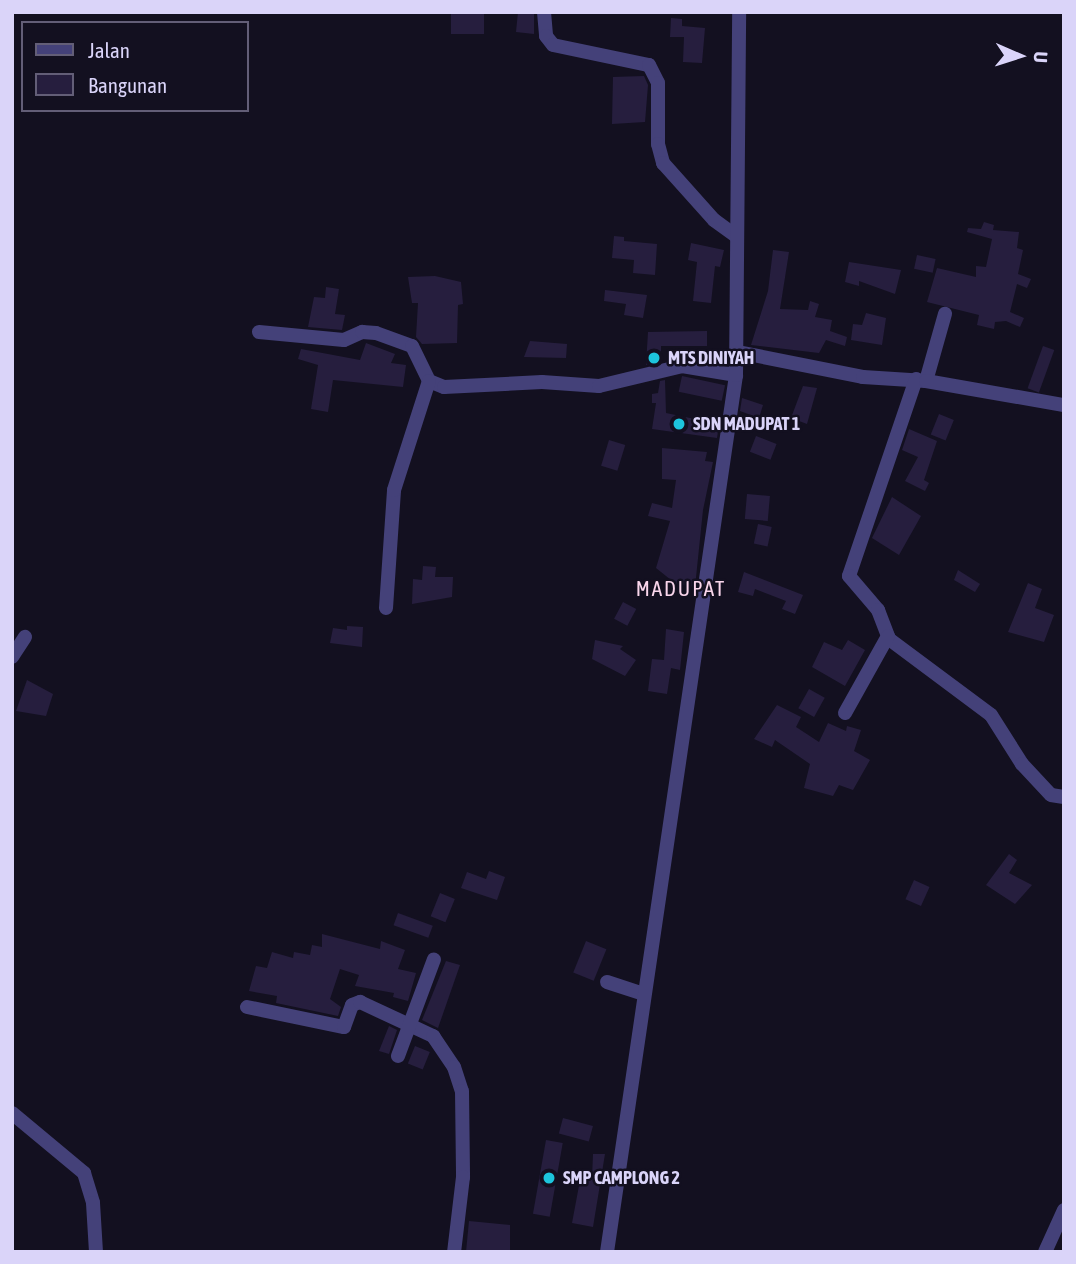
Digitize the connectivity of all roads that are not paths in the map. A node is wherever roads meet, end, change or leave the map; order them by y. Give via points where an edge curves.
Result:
1 (544, 12) edge
2 (739, 12) edge
3 (736, 236) junction
4 (945, 314) dead end
5 (259, 332) dead end
6 (738, 352) junction
7 (736, 375) junction
8 (921, 380) junction
9 (429, 381) junction
10 (1064, 405) edge
11 (386, 608) dead end
12 (888, 636) junction
13 (25, 637) dead end
14 (12, 657) edge
15 (845, 713) dead end
16 (1064, 797) edge
17 (434, 959) dead end
18 (607, 982) dead end
19 (644, 994) junction
20 (247, 1007) dead end
21 (411, 1025) junction
22 (398, 1056) dead end
23 (12, 1114) edge
24 (1064, 1210) edge
25 (96, 1252) edge
26 (454, 1252) edge
27 (607, 1252) edge
28 (1045, 1252) edge

1 - 3 street via 546,36 553,45 649,65 658,83 658,144 663,163 714,219
2 - 3 street
3 - 6 street
4 - 8 street
5 - 9 street via 344,340 362,332 376,333 412,346
6 - 7 street
6 - 8 street via 863,377
7 - 9 street via 682,366 599,386 542,382 466,388
7 - 19 street
8 - 10 street
8 - 12 street via 849,571 851,581 878,610
9 - 11 street via 394,490
12 - 15 street
12 - 16 street via 991,715 1022,764 1051,795
13 - 14 street
17 - 21 street
18 - 19 street
19 - 27 street
20 - 21 street via 344,1027 352,1005 360,1002
21 - 22 street
21 - 26 street via 433,1036 460,1080 463,1177
23 - 25 street via 84,1172 93,1203
24 - 28 street

